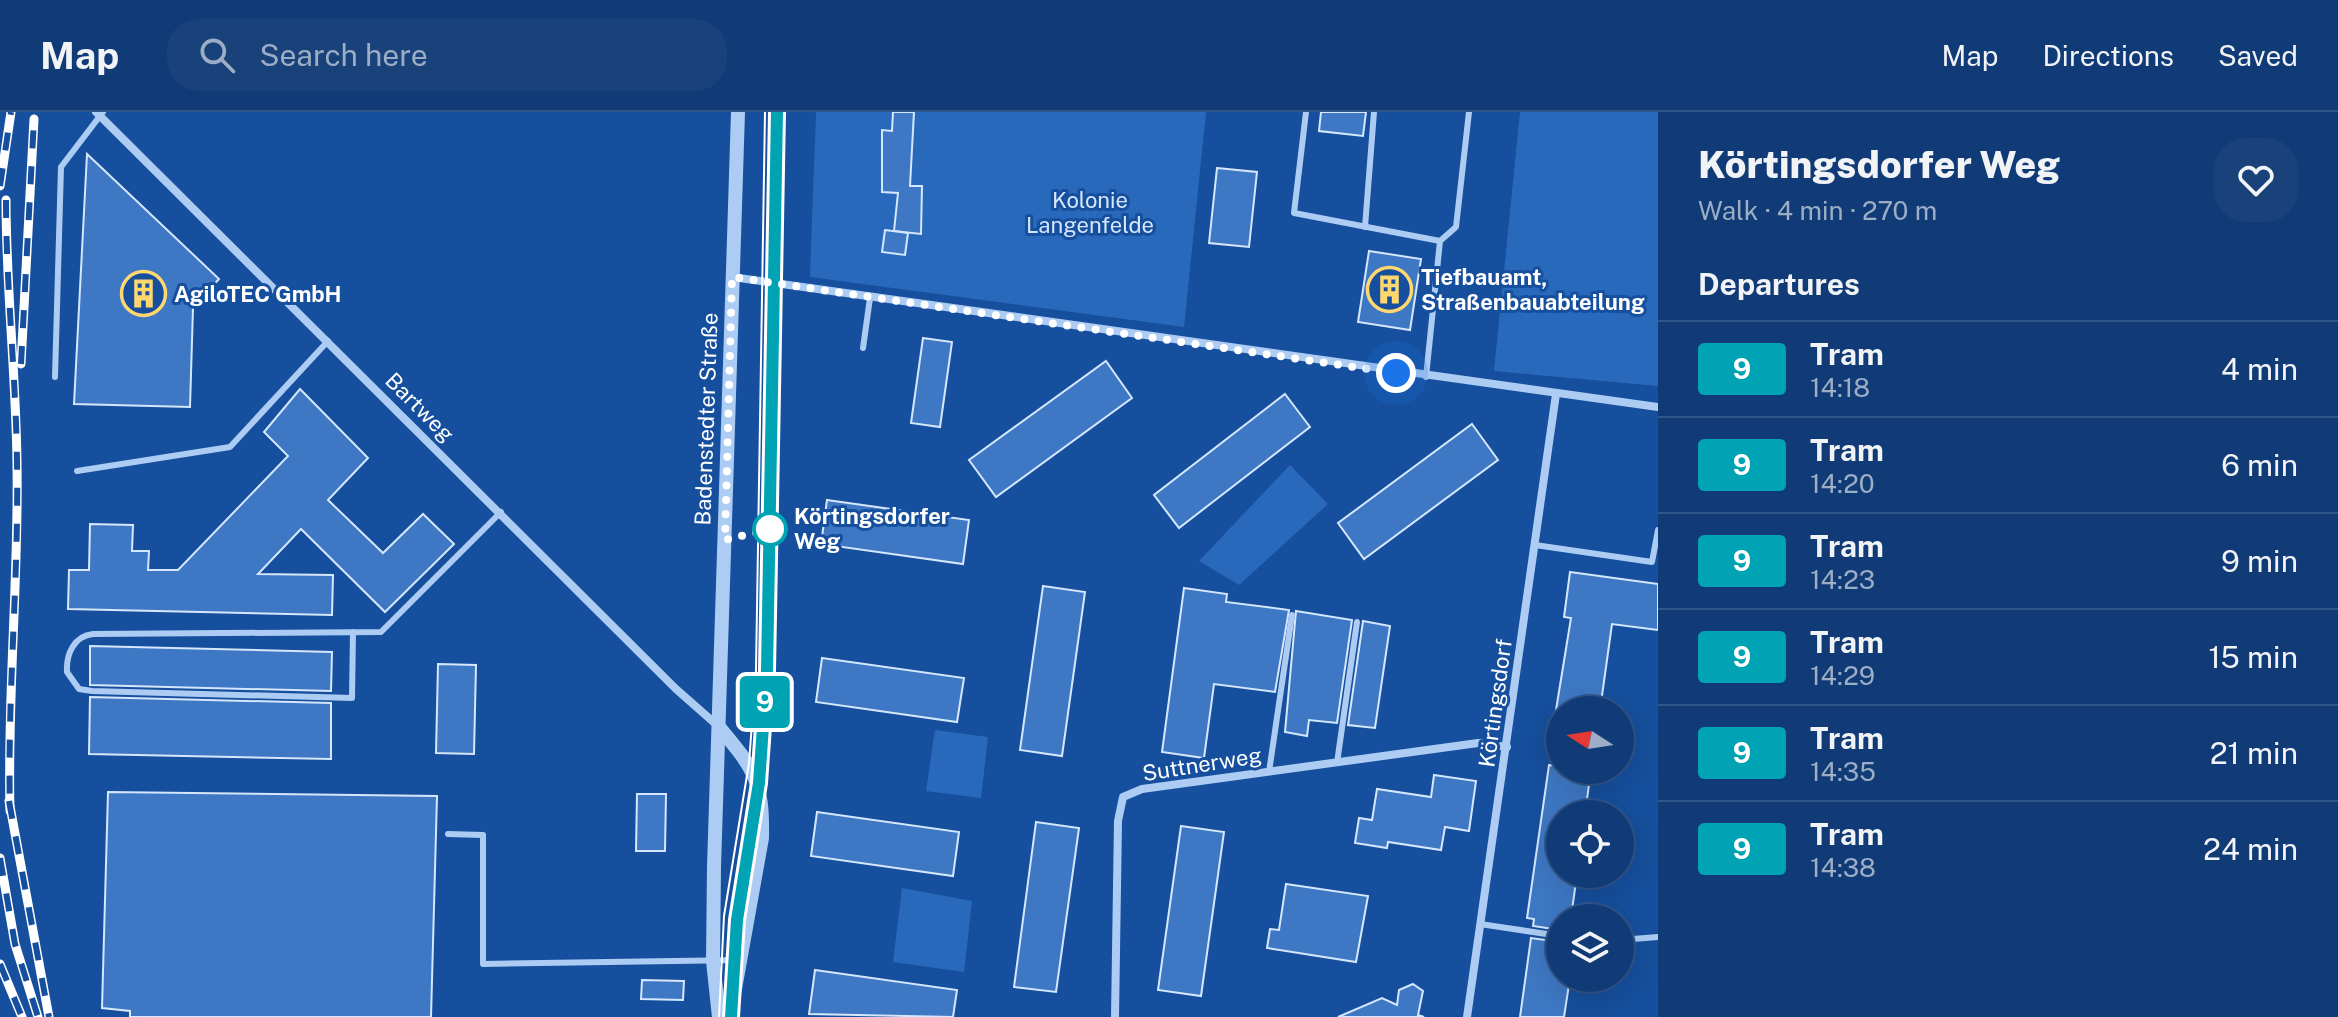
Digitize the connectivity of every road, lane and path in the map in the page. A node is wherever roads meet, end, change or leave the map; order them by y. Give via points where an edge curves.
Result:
1 (738, 112) edge
2 (1306, 112) edge
3 (1374, 112) edge
4 (1469, 112) edge
5 (100, 113) edge
6 (1365, 227) junction
7 (1440, 241) junction
8 (732, 277) junction
9 (870, 298) junction
10 (328, 341) junction
11 (863, 348) dead end
12 (55, 377) dead end
13 (1426, 377) junction
14 (1556, 394) junction
15 (1658, 407) edge
16 (77, 471) dead end
17 (501, 512) junction
18 (1658, 530) edge
19 (1535, 545) junction
20 (1292, 615) dead end
21 (1357, 622) dead end
22 (353, 632) junction
23 (719, 727) junction
24 (1507, 747) junction
25 (1337, 763) junction
26 (1269, 772) junction
27 (448, 834) dead end
28 (1480, 924) junction
29 (1546, 934) edge
30 (1658, 937) edge
31 (1634, 939) edge
32 (741, 960) junction
33 (713, 961) junction
34 (719, 1017) edge
35 (730, 1017) edge
36 (1115, 1017) edge
37 (1467, 1017) edge

1 - 8 street, Badenstedter Straße
2 - 6 lane via 1294,213
3 - 6 lane
4 - 7 lane via 1456,227
5 - 10 street, Bartweg
5 - 12 lane via 61,167
6 - 7 lane
7 - 13 lane
8 - 9 street
8 - 23 street, Badenstedter Straße
9 - 11 lane
9 - 13 street
10 - 16 lane via 230,447
10 - 17 street, Bartweg
13 - 14 street
14 - 15 street
14 - 19 street, Körtingsdorf
17 - 22 lane via 381,632
17 - 23 street, Bartweg
18 - 19 lane via 1652,562
19 - 24 street, Körtingsdorf
20 - 26 lane
21 - 25 lane
22 - 22 lane via 84,635 72,647 67,672 79,689 92,691 352,698
23 - 32 street via 749,763 763,808
23 - 33 street, Badenstedter Straße
24 - 25 street, Suttnerweg via 1478,743
24 - 28 street, Körtingsdorf
25 - 26 street, Suttnerweg
26 - 36 street, Suttnerweg via 1142,789 1123,797 1118,821
27 - 33 lane via 483,835 483,964
28 - 29 lane
28 - 37 street, Körtingsdorf
30 - 31 lane
32 - 33 lane
32 - 35 street
33 - 34 street, Badenstedter Straße

